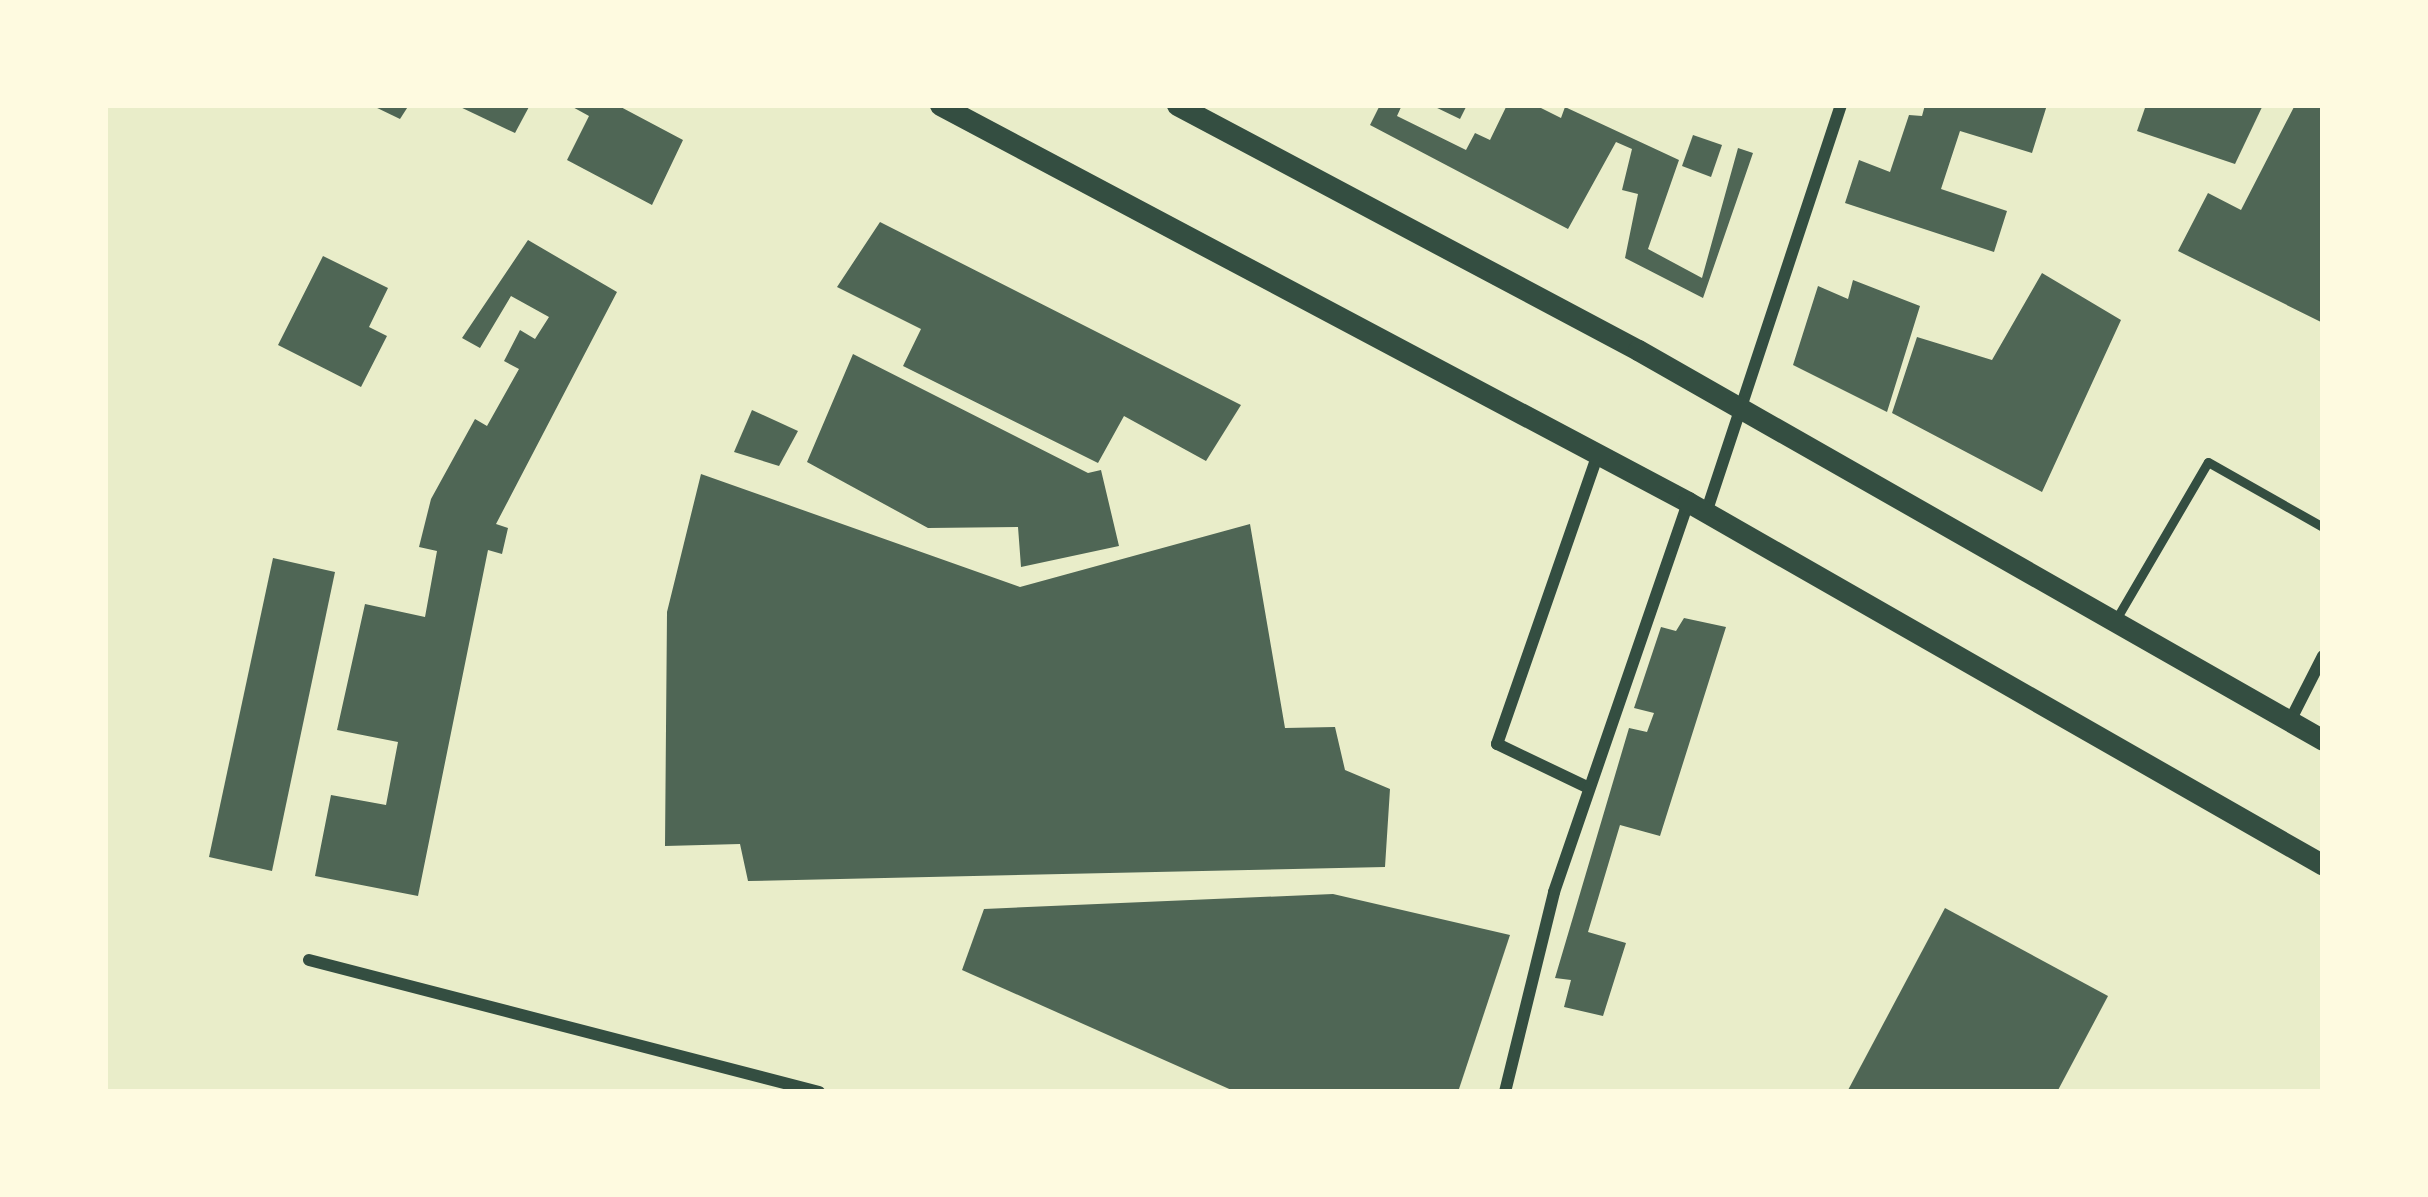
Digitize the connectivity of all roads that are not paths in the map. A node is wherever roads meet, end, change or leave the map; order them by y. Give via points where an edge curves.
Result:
1 (940, 105) edge
2 (1177, 105) edge
3 (1841, 105) edge
4 (1741, 407) junction
5 (1599, 453) junction
6 (1697, 507) junction
7 (2323, 527) edge
8 (2115, 621) junction
9 (2323, 656) edge
10 (2290, 721) junction
11 (2323, 740) edge
12 (1589, 788) junction
13 (2323, 866) edge
14 (309, 959) dead end
15 (819, 1092) edge
16 (1505, 1092) edge

1 - 5 street
2 - 4 street
3 - 4 street
4 - 6 street
4 - 8 street
5 - 6 street
5 - 12 street via 1497,744
6 - 12 street
6 - 13 street
7 - 8 lane via 2208,462
8 - 10 street
9 - 10 street
10 - 11 street
12 - 16 street via 1554,892
14 - 15 street

